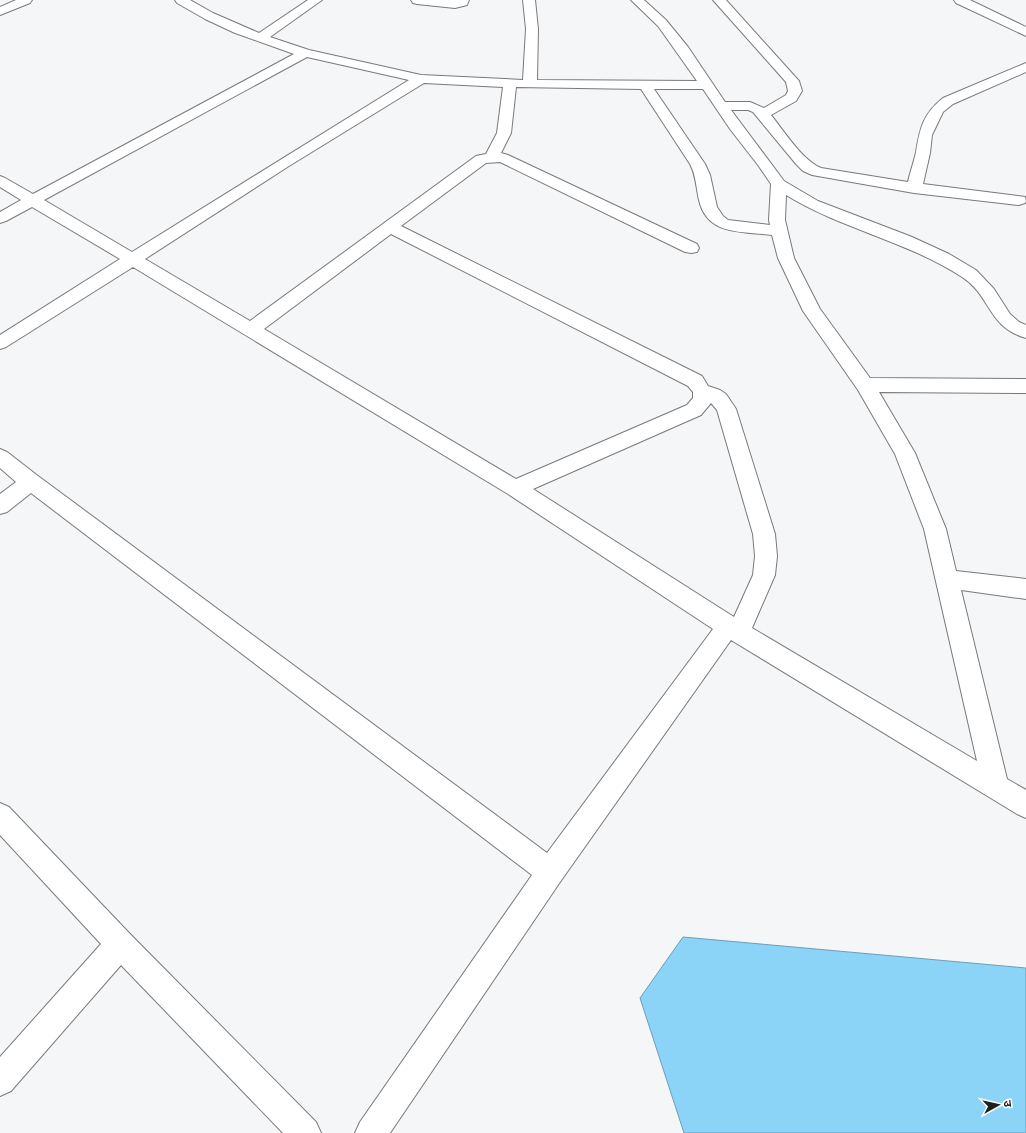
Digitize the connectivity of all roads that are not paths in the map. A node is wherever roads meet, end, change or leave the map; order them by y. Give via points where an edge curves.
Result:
1 (26, 0) edge
2 (182, 0) edge
3 (316, 0) edge
4 (417, 0) edge
5 (463, 0) edge
6 (529, 0) edge
7 (637, 0) edge
8 (719, 0) edge
9 (960, 0) edge
10 (0, 11) edge
11 (1026, 32) edge
12 (261, 38) junction
13 (305, 53) junction
14 (1026, 67) edge
15 (421, 79) junction
16 (510, 83) junction
17 (530, 84) junction
18 (645, 85) junction
19 (708, 85) junction
20 (722, 106) junction
21 (763, 114) junction
22 (492, 157) junction
23 (0, 181) edge
24 (779, 184) junction
25 (914, 188) junction
26 (31, 200) junction
27 (1019, 200) dead end
28 (0, 218) edge
29 (390, 227) junction
30 (780, 231) junction
31 (691, 248) dead end
32 (132, 260) junction
33 (251, 329) junction
34 (1026, 332) edge
35 (0, 344) edge
36 (865, 385) junction
37 (1026, 386) edge
38 (702, 391) junction
39 (0, 457) edge
40 (31, 482) junction
41 (515, 488) junction
42 (0, 506) edge
43 (947, 579) junction
44 (1026, 589) edge
45 (733, 629) junction
46 (996, 787) junction
47 (1026, 805) edge
48 (0, 816) edge
49 (550, 872) junction
50 (120, 944) junction
51 (0, 1080) edge
52 (305, 1133) edge
53 (371, 1133) edge

1 - 10 street
2 - 12 street via 208,16
3 - 12 street
4 - 5 street via 455,4
6 - 17 street via 532,29
7 - 19 street via 662,23
8 - 21 street via 792,81 795,91 791,98
9 - 11 street
12 - 13 street
13 - 15 street
13 - 26 street
14 - 25 street via 948,101 937,110 925,135
15 - 16 street
15 - 32 street
16 - 17 street
16 - 22 street via 504,133
17 - 18 street
18 - 19 street
18 - 30 street via 700,167 712,216 724,224
19 - 20 street
20 - 21 street via 750,106
20 - 24 street
21 - 25 street via 808,168 831,175
22 - 29 street via 481,160
22 - 31 street via 503,158
23 - 26 street
24 - 30 street via 777,220
24 - 34 street via 812,204 906,241 970,274 988,293 1004,318
25 - 27 street
26 - 28 street
26 - 32 street
29 - 33 street
29 - 38 street via 695,381
30 - 36 street via 786,258 812,311
32 - 33 street
32 - 35 street
33 - 41 street
36 - 37 street
36 - 43 street via 905,452 935,529
38 - 41 street via 703,400 694,410
38 - 45 street via 711,392 726,409 764,534 764,575
39 - 40 street
40 - 42 street
40 - 49 street
41 - 45 street
43 - 44 street
43 - 46 street
45 - 46 street
45 - 49 street
46 - 47 street
48 - 50 street
49 - 53 street
50 - 51 street
50 - 52 street

